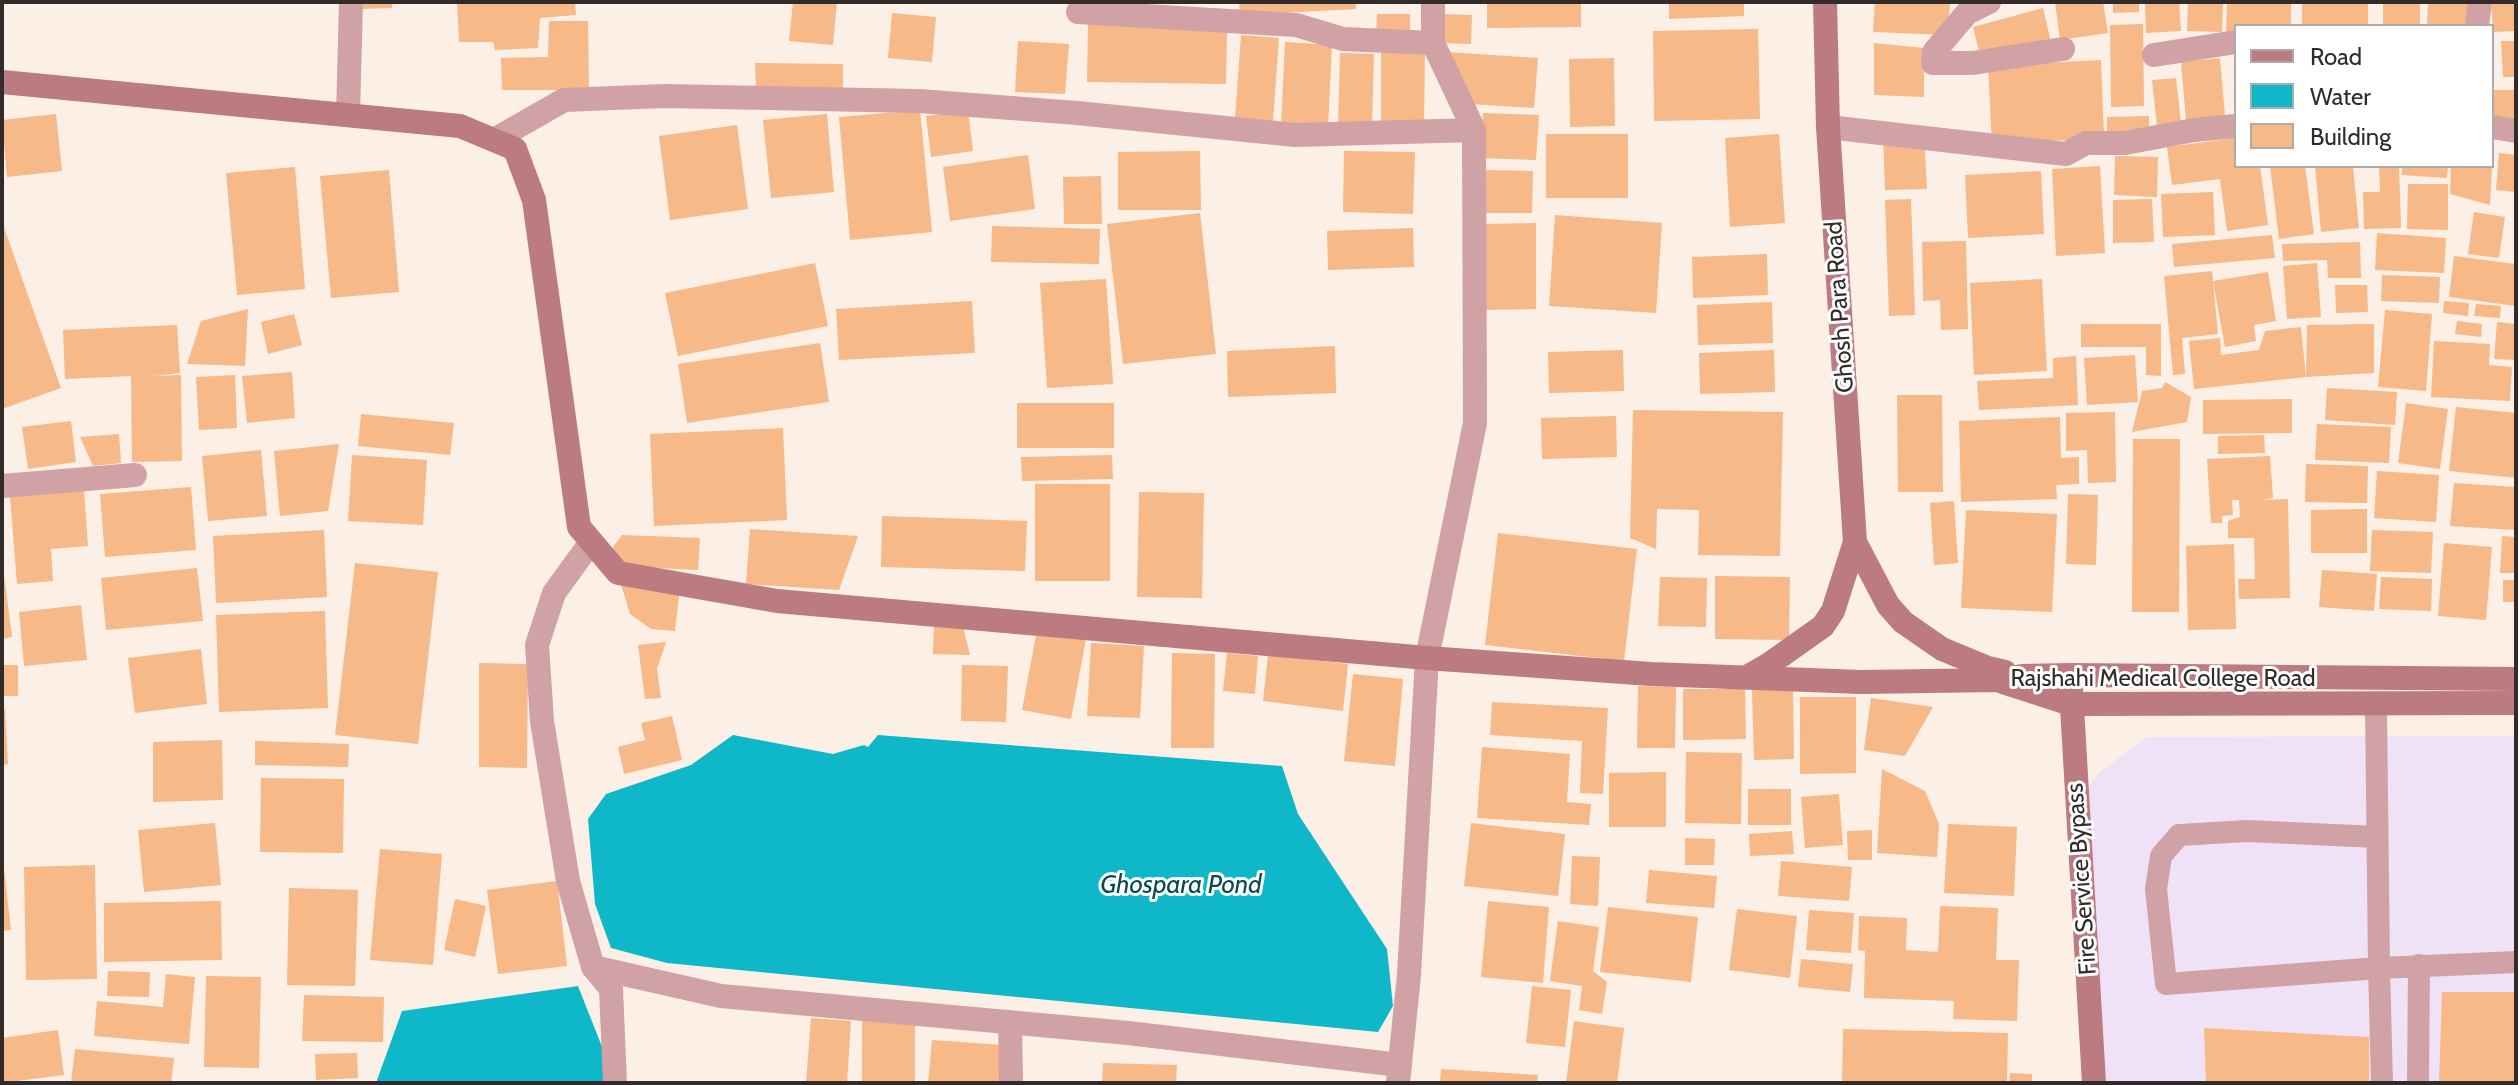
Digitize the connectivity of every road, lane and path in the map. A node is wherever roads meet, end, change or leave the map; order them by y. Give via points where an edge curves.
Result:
1 (351, 2) edge
2 (1433, 2) edge
3 (1825, 2) edge
4 (1989, 2) edge
5 (2480, 2) edge
6 (1078, 12) dead end
7 (2477, 24) edge
8 (2234, 42) edge
9 (1433, 43) junction
10 (2063, 49) dead end
11 (2154, 55) dead end
12 (2, 82) edge
13 (348, 115) junction
14 (2234, 126) edge
15 (1828, 127) junction
16 (2494, 127) edge
17 (1474, 130) junction
18 (2516, 131) edge
19 (494, 140) junction
20 (135, 475) dead end
21 (2, 486) edge
22 (591, 542) junction
23 (1855, 542) junction
24 (1427, 658) junction
25 (2071, 675) junction
26 (2022, 676) junction
27 (1746, 677) junction
28 (2516, 679) edge
29 (1997, 680) junction
30 (2516, 703) edge
31 (2071, 704) junction
32 (2376, 704) junction
33 (2377, 837) junction
34 (2516, 962) edge
35 (2419, 965) junction
36 (593, 967) junction
37 (2379, 968) junction
38 (1010, 1022) junction
39 (1399, 1074) edge
40 (615, 1083) edge
41 (1011, 1083) edge
42 (2094, 1083) edge
43 (2382, 1083) edge
44 (2418, 1083) edge

1 - 13 street
2 - 9 street
3 - 15 main road, Ghosh Para Road
4 - 10 street via 1967,13 1934,52 1933,63 1973,63
5 - 7 street
6 - 9 street via 1296,25 1343,39
8 - 11 street
9 - 17 street
12 - 13 main road
13 - 19 main road via 460,126
14 - 15 street via 2125,143 2086,143 2066,154
15 - 23 main road, Ghosh Para Road
16 - 18 street
17 - 19 street via 1295,135 919,101 665,96 564,100
17 - 24 street via 1475,423
19 - 22 main road via 515,149 534,200 579,527
20 - 21 street
22 - 24 main road via 618,573 777,601
22 - 36 street via 554,593 537,645 542,721 568,881
23 - 26 main road, Ghosh Para Road via 1888,605 1919,636 1988,668
23 - 27 main road via 1833,611 1823,626
24 - 27 main road
24 - 39 street
25 - 26 main road, Rajshahi Medical College Road
25 - 28 main road, Rajshahi Medical College Road
25 - 31 main road, Fire Service Bypass
26 - 29 main road, Rajshahi Medical College Road
27 - 29 main road
29 - 31 main road, Rajshahi Medical College Road
30 - 32 main road, Rajshahi Medical College Road
31 - 32 main road, Rajshahi Medical College Road
31 - 42 main road, Fire Service Bypass
32 - 33 lane
33 - 37 lane
33 - 37 lane via 2247,831 2179,835 2161,856 2156,889 2166,984
34 - 35 lane
35 - 37 lane
35 - 44 lane
36 - 38 street via 721,996
36 - 40 street via 611,989
37 - 43 lane
38 - 39 street via 1128,1033
38 - 41 street

